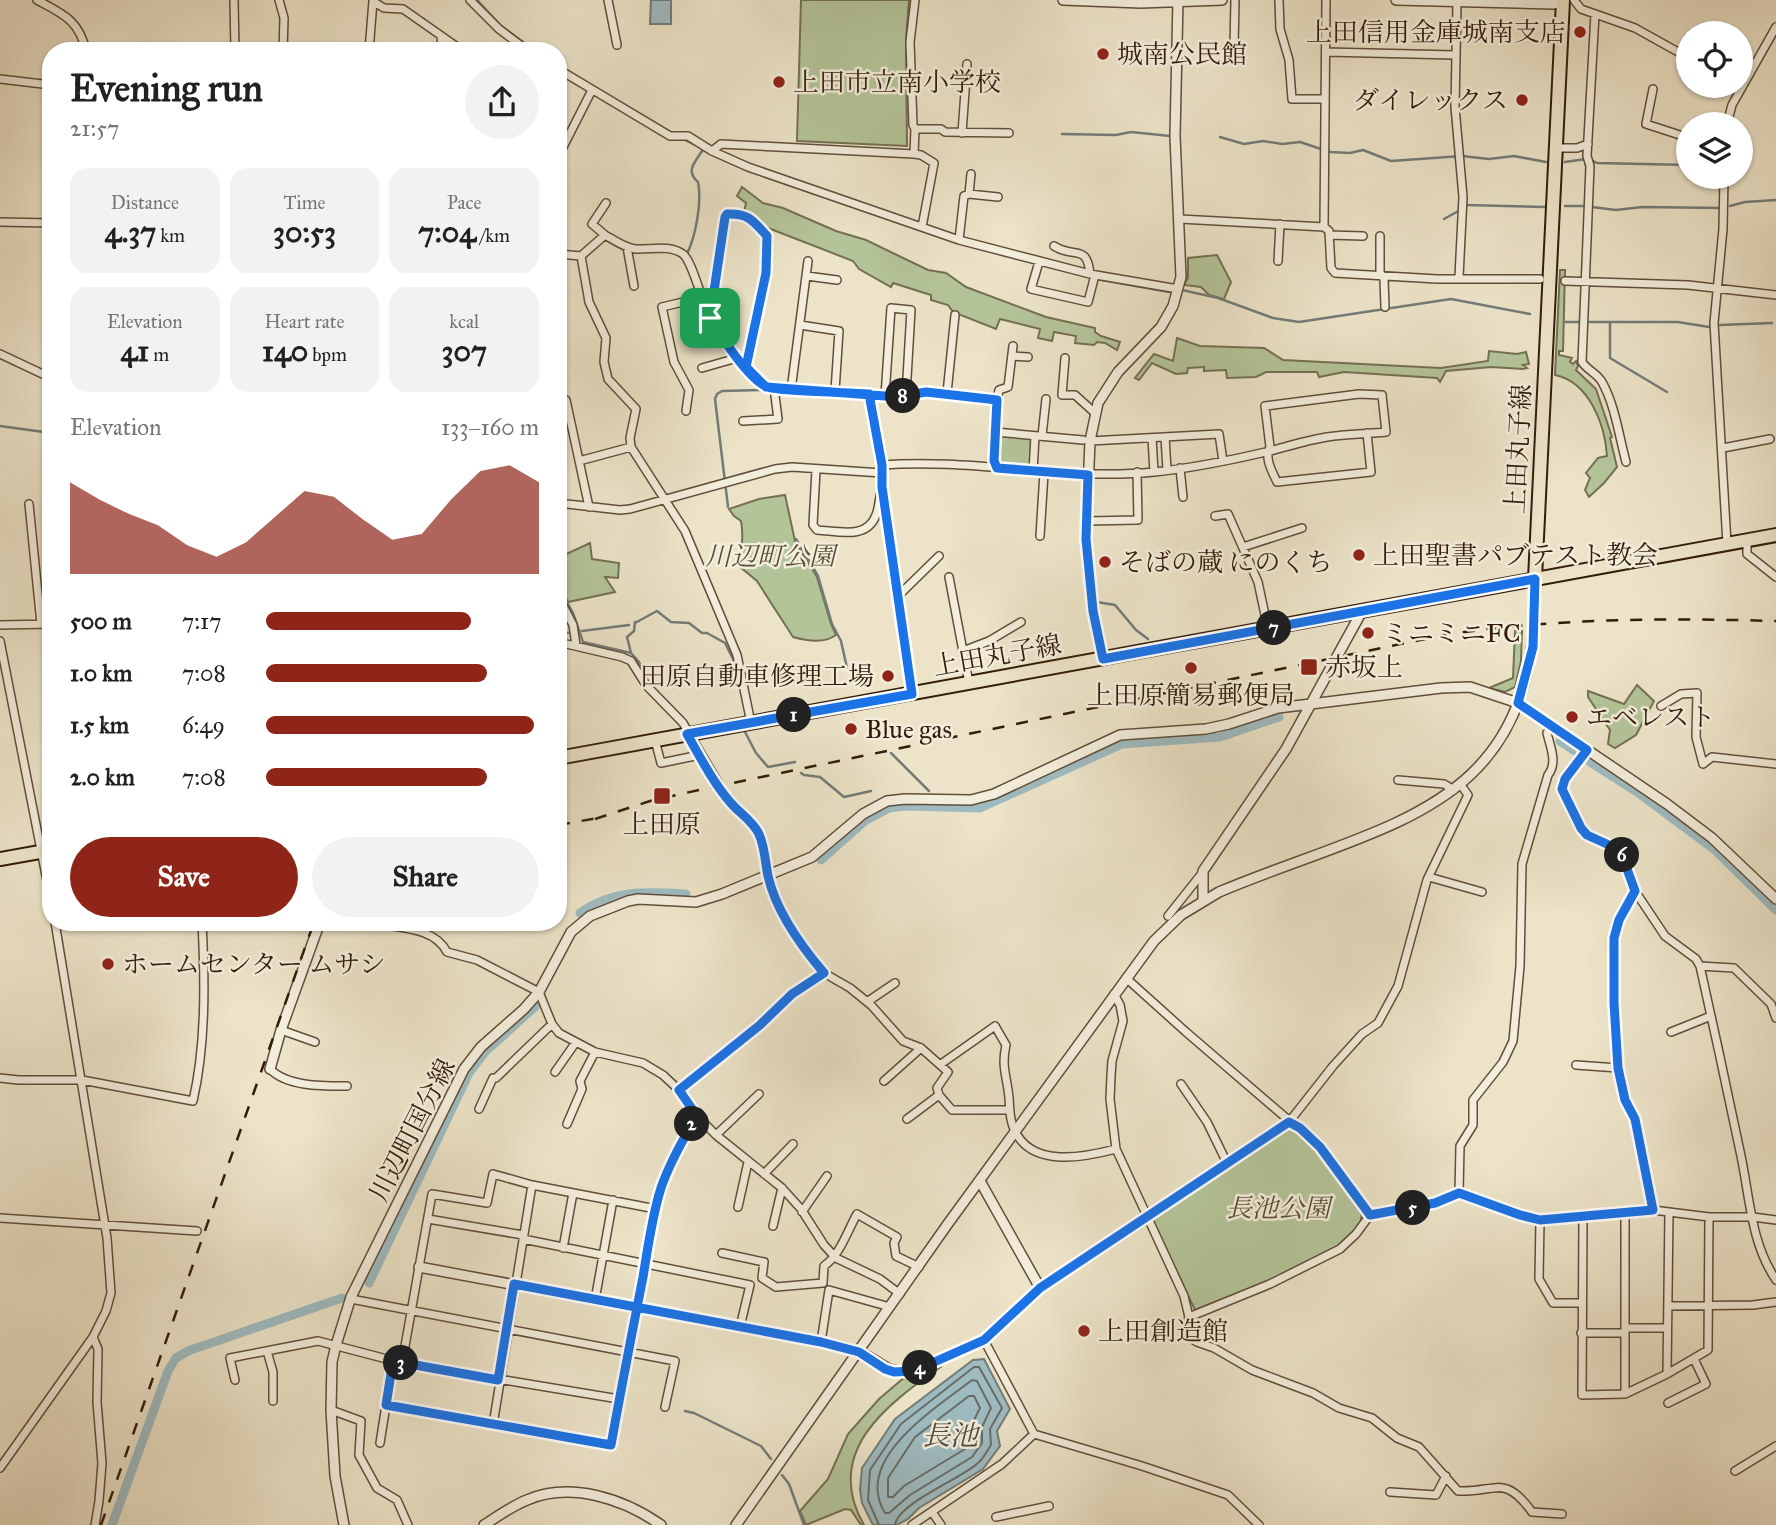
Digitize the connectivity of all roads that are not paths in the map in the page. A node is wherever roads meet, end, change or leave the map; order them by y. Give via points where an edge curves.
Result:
1 (37, 0) edge
2 (234, 0) edge
3 (279, 0) edge
4 (470, 0) edge
5 (608, 0) edge
6 (915, 0) edge
7 (1063, 0) edge
8 (1222, 0) edge
9 (1235, 0) edge
10 (1279, 0) edge
11 (1326, 0) edge
12 (1396, 0) edge
13 (1568, 0) edge
14 (373, 1) edge
15 (1103, 2) edge
16 (1178, 2) edge
17 (1457, 3) junction
18 (1595, 14) junction
19 (1776, 27) edge
20 (441, 36) junction
21 (83, 42) edge
22 (235, 42) edge
23 (283, 42) edge
24 (370, 42) edge
25 (441, 42) edge
26 (450, 42) edge
27 (516, 42) edge
28 (618, 45) dead end
29 (1234, 47) dead end
30 (1676, 51) edge
31 (1326, 52) junction
32 (1455, 55) junction
33 (1753, 63) edge
34 (967, 64) dead end
35 (567, 75) edge
36 (0, 79) edge
37 (42, 84) edge
38 (1653, 89) dead end
39 (592, 90) junction
40 (1324, 99) junction
41 (915, 129) junction
42 (962, 133) junction
43 (1009, 133) dead end
44 (567, 134) edge
45 (1676, 134) edge
46 (1588, 144) junction
47 (1556, 148) junction
48 (712, 151) junction
49 (914, 154) junction
50 (971, 174) dead end
51 (1724, 189) edge
52 (969, 194) junction
53 (998, 197) dead end
54 (606, 203) dead end
55 (1180, 219) junction
56 (0, 222) edge
57 (42, 223) edge
58 (1280, 224) junction
59 (1324, 226) junction
60 (922, 227) junction
61 (605, 235) junction
62 (1329, 235) junction
63 (1363, 236) dead end
64 (1380, 236) dead end
65 (959, 240) junction
66 (1054, 246) dead end
67 (627, 247) junction
68 (567, 256) edge
69 (581, 256) junction
70 (808, 261) dead end
71 (1278, 261) dead end
72 (1039, 262) junction
73 (1093, 274) junction
74 (1382, 275) junction
75 (807, 276) junction
76 (1459, 277) junction
77 (1540, 279) dead end
78 (837, 280) dead end
79 (1564, 281) dead end
80 (1586, 283) junction
81 (634, 286) dead end
82 (1178, 289) junction
83 (1717, 290) junction
84 (1776, 295) edge
85 (700, 298) junction
86 (1385, 307) dead end
87 (955, 315) dead end
88 (710, 318) junction
89 (800, 325) junction
90 (1013, 346) dead end
91 (0, 354) edge
92 (1012, 356) junction
93 (1028, 357) dead end
94 (737, 358) junction
95 (1066, 358) dead end
96 (746, 367) junction
97 (702, 368) dead end
98 (42, 374) edge
99 (774, 388) junction
100 (791, 390) junction
101 (835, 391) junction
102 (869, 394) junction
103 (947, 394) junction
104 (906, 395) junction
105 (885, 396) junction
106 (1046, 399) dead end
107 (997, 400) junction
108 (567, 405) edge
109 (686, 411) dead end
110 (1095, 413) junction
111 (743, 421) dead end
112 (995, 432) junction
113 (1367, 433) junction
114 (1039, 436) junction
115 (1165, 437) junction
116 (1152, 438) junction
117 (1770, 439) dead end
118 (1086, 440) junction
119 (631, 447) junction
120 (1723, 448) junction
121 (1267, 452) junction
122 (579, 461) junction
123 (1223, 461) junction
124 (1626, 463) dead end
125 (997, 468) junction
126 (1180, 468) junction
127 (882, 469) junction
128 (816, 470) junction
129 (1167, 470) junction
130 (1033, 472) junction
131 (1137, 472) junction
132 (1154, 472) junction
133 (1044, 473) junction
134 (1088, 475) junction
135 (882, 487) junction
136 (1183, 497) dead end
137 (664, 500) junction
138 (567, 504) edge
139 (29, 505) dead end
140 (589, 507) junction
141 (1215, 516) dead end
142 (1087, 521) junction
143 (1302, 528) dead end
144 (1776, 535) edge
145 (1041, 536) dead end
146 (1747, 541) junction
147 (1727, 544) junction
148 (1243, 547) junction
149 (939, 556) dead end
150 (949, 577) dead end
151 (1776, 577) edge
152 (1535, 579) junction
153 (898, 596) junction
154 (567, 613) edge
155 (1361, 613) junction
156 (1021, 622) dead end
157 (41, 624) joint
158 (0, 625) edge
159 (1268, 629) junction
160 (0, 641) edge
161 (567, 644) edge
162 (576, 645) junction
163 (963, 651) junction
164 (1103, 659) junction
165 (2, 660) edge
166 (969, 683) junction
167 (912, 694) junction
168 (1313, 703) junction
169 (1518, 703) junction
170 (1661, 706) dead end
171 (751, 723) junction
172 (1547, 733) dead end
173 (687, 734) junction
174 (655, 740) junction
175 (1587, 750) junction
176 (700, 755) junction
177 (567, 756) edge
178 (1776, 764) edge
179 (1552, 771) junction
180 (1565, 779) junction
181 (1398, 780) dead end
182 (1458, 787) junction
183 (42, 834) edge
184 (42, 852) edge
185 (0, 859) edge
186 (1203, 871) junction
187 (768, 876) junction
188 (1429, 877) junction
189 (1635, 891) junction
190 (1482, 892) dead end
191 (1776, 899) edge
192 (1203, 901) junction
193 (1168, 916) dead end
194 (57, 931) edge
195 (202, 931) edge
196 (317, 931) edge
197 (417, 931) edge
198 (1700, 965) junction
199 (824, 973) junction
200 (1126, 978) junction
201 (895, 983) dead end
202 (539, 992) junction
203 (1114, 994) junction
204 (867, 1002) junction
205 (1711, 1016) junction
206 (1776, 1018) edge
207 (552, 1024) junction
208 (281, 1030) junction
209 (1671, 1032) dead end
210 (315, 1042) dead end
211 (576, 1042) junction
212 (922, 1048) junction
213 (595, 1052) junction
214 (941, 1064) junction
215 (1576, 1065) dead end
216 (1618, 1068) junction
217 (270, 1069) joint
218 (555, 1072) dead end
219 (0, 1078) edge
220 (82, 1080) junction
221 (884, 1082) dead end
222 (1181, 1084) dead end
223 (347, 1086) dead end
224 (679, 1090) junction
225 (759, 1094) dead end
226 (939, 1095) junction
227 (479, 1110) dead end
228 (1008, 1110) junction
229 (697, 1116) junction
230 (907, 1119) dead end
231 (1289, 1122) junction
232 (567, 1124) dead end
233 (1015, 1132) junction
234 (716, 1135) junction
235 (793, 1144) dead end
236 (1116, 1149) junction
237 (748, 1162) junction
238 (1227, 1163) junction
239 (764, 1174) junction
240 (827, 1177) dead end
241 (980, 1181) junction
242 (532, 1185) junction
243 (782, 1188) junction
244 (573, 1193) junction
245 (1459, 1193) junction
246 (613, 1200) junction
247 (738, 1207) dead end
248 (656, 1209) junction
249 (1653, 1210) junction
250 (803, 1212) junction
251 (1625, 1212) junction
252 (1669, 1212) junction
253 (1370, 1215) junction
254 (1148, 1217) junction
255 (1709, 1217) junction
256 (1753, 1217) junction
257 (0, 1218) edge
258 (1583, 1218) junction
259 (428, 1219) junction
260 (1540, 1220) junction
261 (1776, 1220) edge
262 (104, 1224) junction
263 (773, 1226) dead end
264 (197, 1231) dead end
265 (523, 1237) junction
266 (563, 1248) junction
267 (722, 1253) dead end
268 (604, 1256) junction
269 (836, 1258) junction
270 (645, 1264) junction
271 (919, 1266) junction
272 (419, 1267) junction
273 (1776, 1280) edge
274 (514, 1284) junction
275 (1040, 1288) junction
276 (900, 1294) junction
277 (351, 1299) junction
278 (595, 1300) junction
279 (1776, 1302) edge
280 (1581, 1303) junction
281 (1668, 1306) junction
282 (1710, 1306) junction
283 (637, 1307) junction
284 (890, 1307) junction
285 (410, 1312) junction
286 (1189, 1317) junction
287 (740, 1327) junction
288 (1667, 1328) junction
289 (507, 1330) junction
290 (1625, 1330) junction
291 (1581, 1333) junction
292 (93, 1337) junction
293 (984, 1340) junction
294 (821, 1342) junction
295 (336, 1345) junction
296 (267, 1351) junction
297 (628, 1352) junction
298 (859, 1352) junction
299 (1694, 1359) junction
300 (393, 1361) junction
301 (402, 1363) junction
302 (1667, 1374) junction
303 (235, 1380) dead end
304 (498, 1380) junction
305 (1625, 1394) junction
306 (620, 1399) junction
307 (273, 1401) dead end
308 (1668, 1403) dead end
309 (386, 1405) junction
310 (665, 1408) dead end
311 (331, 1410) junction
312 (493, 1425) junction
313 (1034, 1434) junction
314 (380, 1443) dead end
315 (1776, 1446) edge
316 (0, 1468) edge
317 (1735, 1471) dead end
318 (1446, 1476) junction
319 (1390, 1492) dead end
320 (1049, 1506) dead end
321 (932, 1512) junction
322 (1562, 1514) dead end
323 (996, 1517) dead end
324 (95, 1525) edge
325 (345, 1525) edge
326 (408, 1525) edge
327 (484, 1525) edge
328 (661, 1525) edge
329 (736, 1525) edge
330 (912, 1525) edge
331 (941, 1525) edge
332 (1259, 1525) edge

1 - 21 street via 74,23
2 - 22 street
3 - 23 street
4 - 27 street
5 - 28 street
6 - 41 street via 910,42
7 - 15 street
8 - 16 street
9 - 29 street
10 - 40 street via 1292,99
11 - 31 street
12 - 17 street
13 - 17 street via 1553,4
13 - 18 street
13 - 47 main road, 上田丸子線
14 - 20 street via 384,8 403,9
14 - 24 street
15 - 16 street
16 - 55 street via 1175,136
17 - 32 street
18 - 30 street via 1635,28
18 - 46 street
19 - 33 street
20 - 25 street
20 - 26 street
31 - 32 street
31 - 40 street
32 - 76 street via 1462,197
34 - 42 street
35 - 39 street
36 - 37 street
38 - 45 street via 1646,124
39 - 44 street
39 - 48 street via 670,136 688,136
40 - 59 street
41 - 42 street
41 - 49 street
42 - 43 street
46 - 47 street
46 - 80 street
47 - 152 main road, 上田丸子線
48 - 49 street via 721,144
48 - 60 street
49 - 60 street via 934,163
50 - 52 street
51 - 83 street
52 - 53 street
52 - 65 street via 964,197
54 - 61 street via 592,225
55 - 58 street
55 - 82 street
56 - 57 street
58 - 59 street
58 - 71 street
59 - 62 street
60 - 65 street
61 - 67 street
61 - 69 street
62 - 63 street
62 - 74 street via 1335,273
64 - 74 street
65 - 72 street
66 - 73 street via 1084,254
67 - 81 street
67 - 85 street via 673,249 683,254
68 - 69 street
69 - 119 street via 589,302 606,338 608,379 636,409
70 - 75 street
72 - 73 street
72 - 73 street via 1031,289 1065,297 1088,302
73 - 82 street
74 - 76 street
74 - 86 street
75 - 78 street
75 - 89 street
76 - 77 street
79 - 80 street
80 - 83 street
80 - 124 street via 1582,362 1598,376 1608,396
82 - 110 street via 1161,327 1118,372
83 - 84 street
83 - 120 street via 1714,323
85 - 88 street
85 - 109 street via 662,307 674,362 689,390
87 - 103 street
88 - 94 street
88 - 96 street via 725,217 742,214 767,236 766,273
89 - 100 street
89 - 101 street via 839,331
90 - 92 street
91 - 98 street
92 - 93 street
92 - 107 street via 1009,387 999,390
94 - 96 street
94 - 97 street
95 - 110 street via 1062,395 1075,395
96 - 99 street via 766,387
99 - 100 street
99 - 111 street via 778,419
100 - 101 street
101 - 102 street
102 - 105 street
102 - 127 street
103 - 104 street
103 - 107 street
104 - 105 street
104 - 105 street via 911,310 891,309
106 - 114 street
107 - 112 street
108 - 122 street
110 - 118 street
112 - 114 street
112 - 125 street
113 - 121 street via 1327,437
113 - 121 street via 1371,472 1277,482
113 - 121 street via 1386,432 1382,395 1265,407
114 - 118 street
114 - 130 street
115 - 116 street
115 - 123 street via 1219,434
115 - 129 street
116 - 118 street
116 - 132 street
117 - 120 street
118 - 134 street
119 - 122 street
119 - 137 street
120 - 147 street
121 - 123 street
122 - 140 street
123 - 126 street
125 - 127 street via 942,464
125 - 130 street
126 - 129 street
126 - 136 street
127 - 128 street
127 - 135 street
128 - 135 street via 813,525 817,530 865,531 876,515
128 - 137 street via 775,469
129 - 132 street
130 - 133 street
131 - 132 street
131 - 134 street
131 - 142 street via 1138,520
133 - 134 street
133 - 145 street
134 - 142 street
135 - 153 street
137 - 140 street via 620,510
137 - 171 street via 685,531 737,655
138 - 140 street
139 - 157 street
141 - 148 street via 1228,514
142 - 164 street via 1093,611
143 - 148 street
144 - 146 main road
146 - 147 main road
146 - 151 street via 1747,554
147 - 152 main road
148 - 159 street via 1258,582
149 - 153 street
150 - 163 street
152 - 155 main road, 上田丸子線
152 - 169 street via 1533,647
153 - 167 street
154 - 162 street
155 - 159 main road, 上田丸子線
155 - 168 street
156 - 163 street
157 - 158 street
159 - 164 main road, 上田丸子線
160 - 165 street
161 - 162 street
162 - 173 street via 631,661
163 - 166 street
164 - 166 main road, 上田丸子線
165 - 183 street
166 - 167 main road, 上田丸子線
167 - 171 main road, 上田丸子線
168 - 169 street, 川辺町国分線 via 1470,687
168 - 186 street
168 - 187 street, 川辺町国分線 via 1278,708 1219,727 1120,735 978,799 887,801 863,814 812,857
169 - 175 street, 川辺町国分線
169 - 182 street via 1492,753
170 - 178 street via 1681,694 1697,693 1696,737 1703,764 1712,757
171 - 173 main road, 上田丸子線
172 - 179 street
173 - 174 main road, 上田丸子線
173 - 176 street
174 - 176 street via 661,763
174 - 177 main road, 上田丸子線
175 - 180 street
175 - 191 street, 川辺町国分線 via 1712,838
176 - 187 street via 729,801 757,831
179 - 180 street
179 - 245 street via 1522,864 1513,1041 1503,1062 1473,1100 1473,1125 1460,1146
180 - 189 street via 1562,789 1581,828 1622,855
181 - 182 street
182 - 188 street via 1468,795
182 - 192 street via 1401,821
184 - 185 main road
186 - 192 street
186 - 193 street
187 - 199 street via 782,912
187 - 202 street, 川辺町国分線 via 702,901 638,899 590,916 571,932
188 - 190 street
188 - 231 street via 1398,986 1378,1023 1340,1058
189 - 198 street via 1665,936
189 - 216 street via 1614,938
192 - 200 street via 1163,931
194 - 220 street
195 - 220 street via 201,1069 193,1101
196 - 208 street
197 - 202 street via 434,937 447,952 477,960
198 - 205 street
198 - 206 street via 1734,968 1771,1004
199 - 204 street
199 - 224 street via 792,994
200 - 203 street
200 - 231 street
201 - 204 street
202 - 207 street
202 - 277 street, 川辺町国分線 via 464,1069
203 - 233 street
203 - 236 street via 1123,1021 1110,1087
204 - 212 street via 903,1041
205 - 209 street
205 - 256 street
207 - 211 street
207 - 227 street via 493,1078
208 - 210 street
208 - 217 street
211 - 213 street
211 - 218 street
212 - 214 street
212 - 221 street
213 - 224 street via 643,1063
213 - 232 street
214 - 226 street via 948,1072 937,1088
214 - 228 street via 995,1026 1006,1045 1002,1063
215 - 216 street
216 - 249 street via 1635,1119
217 - 223 street via 302,1084
219 - 220 street
220 - 262 street
222 - 238 street
224 - 229 street
225 - 234 street
226 - 228 street via 953,1110
226 - 230 street
228 - 233 street
229 - 234 street
229 - 248 street via 672,1160
231 - 238 street
231 - 253 street via 1320,1147
233 - 236 street via 1025,1144 1051,1156 1082,1158
233 - 241 street
234 - 237 street
235 - 239 street
236 - 254 street
237 - 239 street
237 - 247 street
238 - 254 street
239 - 243 street
240 - 250 street
241 - 271 street
241 - 275 street
242 - 244 street
242 - 259 street via 493,1174 487,1203 432,1194
242 - 265 street
243 - 250 street
243 - 263 street
244 - 246 street
244 - 266 street
245 - 253 street via 1435,1203
245 - 260 street
246 - 248 street
246 - 268 street
248 - 270 street
249 - 251 street
249 - 252 street
250 - 269 street
251 - 258 street
251 - 290 street
252 - 255 street
252 - 281 street
253 - 286 street via 1340,1249
254 - 275 street
254 - 286 street
255 - 256 street
255 - 282 street
256 - 261 street
256 - 273 street via 1755,1237
257 - 262 street
258 - 260 street
258 - 280 street
259 - 265 street
259 - 272 street
260 - 280 street via 1539,1279 1553,1303
262 - 264 street
262 - 292 street via 111,1293
265 - 266 street
265 - 274 street
266 - 268 street
267 - 269 street via 764,1262 762,1278 776,1287 823,1283 824,1266
268 - 270 street
268 - 278 street
269 - 271 street via 857,1214 897,1237 896,1256
269 - 276 street
270 - 283 street
270 - 287 street via 750,1285
271 - 276 street
272 - 274 street
272 - 285 street
274 - 278 street
274 - 289 street
275 - 293 street
276 - 284 street
277 - 285 street
277 - 295 street, 川辺町国分線
278 - 283 street
279 - 282 street
280 - 291 street
281 - 282 street
281 - 288 street
282 - 299 street via 1708,1350
283 - 287 street
283 - 297 street
284 - 294 street via 829,1290
284 - 298 street
285 - 289 street
285 - 301 street
286 - 318 street via 1191,1338 1197,1342 1339,1408 1372,1418 1397,1438 1419,1447
287 - 294 street
288 - 290 street
288 - 302 street
289 - 297 street
289 - 304 street
290 - 291 street
290 - 305 street
291 - 305 street via 1582,1395
292 - 316 street
292 - 324 street via 98,1349 102,1463
293 - 298 street via 902,1373 885,1369
293 - 313 street
294 - 298 street
295 - 296 street via 310,1341
295 - 300 street
295 - 311 street, 川辺町国分線
296 - 303 street via 230,1359
296 - 307 street
297 - 306 street
297 - 310 street via 675,1362
298 - 329 street
299 - 302 street
299 - 308 street via 1706,1384
300 - 301 street
300 - 309 street
301 - 304 street
302 - 305 street
304 - 306 street
304 - 312 street
306 - 312 street via 611,1445
309 - 312 street
309 - 314 street
311 - 325 street, 川辺町国分線 via 335,1476
311 - 326 street via 361,1421 359,1455 377,1488 397,1500
313 - 321 street via 1002,1464
313 - 332 street via 1228,1495
315 - 317 street
318 - 319 street via 1436,1495
318 - 322 street via 1458,1491 1507,1488 1532,1512
320 - 323 street
321 - 330 street
321 - 331 street
327 - 328 street via 526,1500 571,1493 605,1497

